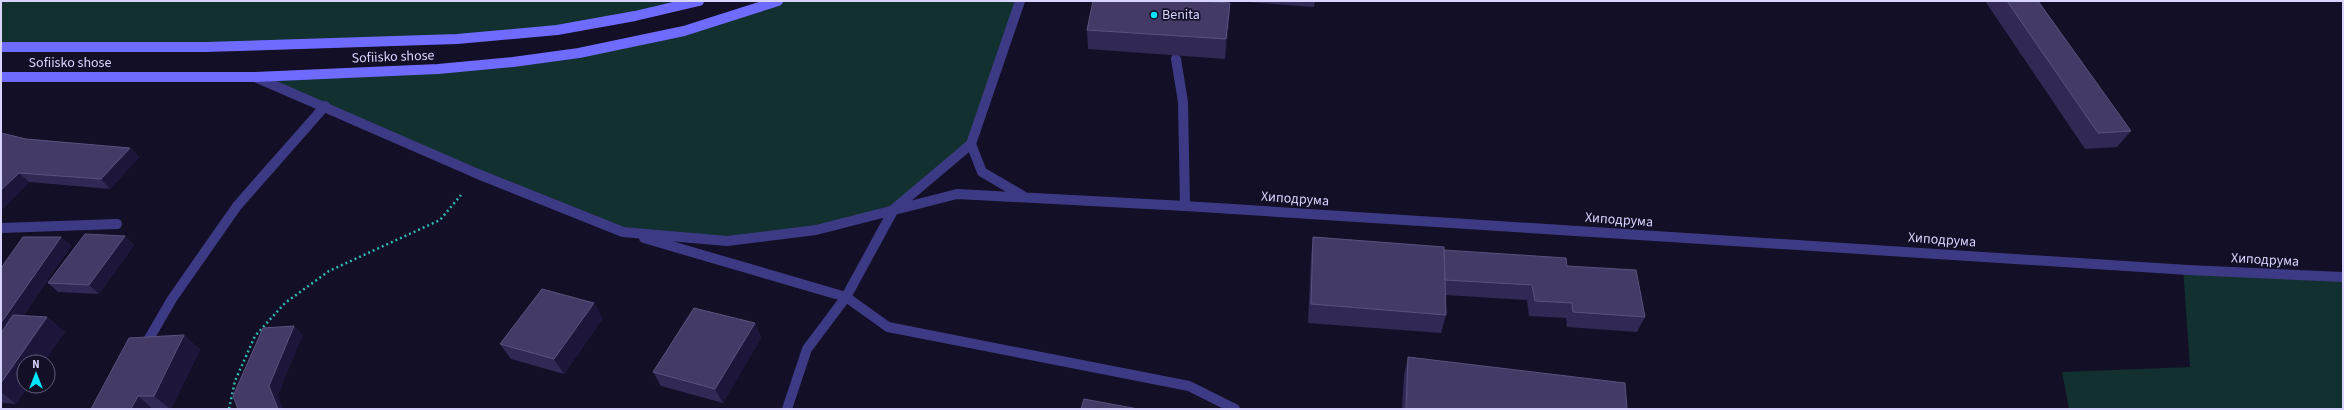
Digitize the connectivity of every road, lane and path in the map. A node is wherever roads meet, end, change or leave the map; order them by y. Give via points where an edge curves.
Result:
1 (699, 1) edge
2 (778, 1) edge
3 (1020, 1) edge
4 (1, 47) edge
5 (1176, 59) dead end
6 (1, 77) edge
7 (255, 77) junction
8 (324, 106) junction
9 (971, 144) junction
10 (478, 174) junction
11 (1024, 197) junction
12 (1185, 206) junction
13 (894, 209) junction
14 (117, 224) dead end
15 (1, 228) edge
16 (623, 232) junction
17 (2343, 277) edge
18 (846, 297) junction
19 (135, 361) edge
20 (229, 409) edge
21 (787, 409) edge
22 (1235, 409) edge

1 - 4 main road, Sofiisko shose via 556,30 457,39 205,47
2 - 7 main road, Sofiisko shose via 684,31 564,55 438,69
3 - 9 street
5 - 12 street via 1183,102
6 - 7 main road, Sofiisko shose
7 - 8 street
8 - 10 street
8 - 19 street via 237,206 172,299
9 - 11 street via 982,172
9 - 13 street
10 - 16 street
10 - 20 path via 440,220 329,270 285,303 255,336 235,381
11 - 12 street, Хиподрума
11 - 13 street, Хиподрума via 957,194
12 - 17 street, Хиподрума via 2188,270
13 - 16 street, Хиподрума via 816,230 727,240
13 - 18 street
14 - 15 street
16 - 18 street
18 - 21 street via 808,349
18 - 22 street via 888,327 1189,386

